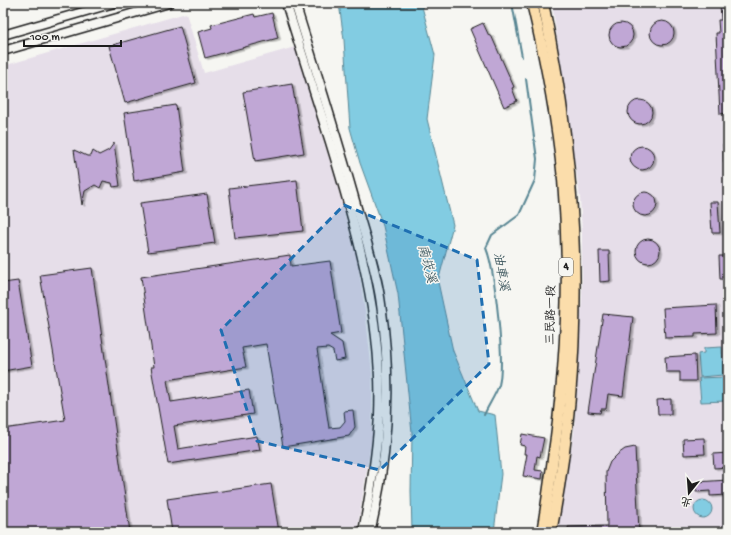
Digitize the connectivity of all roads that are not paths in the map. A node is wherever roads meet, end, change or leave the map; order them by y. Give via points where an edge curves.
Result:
1 (114, 3) edge
2 (169, 3) edge
3 (286, 3) edge
4 (295, 3) edge
5 (532, 3) edge
6 (543, 3) edge
7 (3, 36) edge
8 (3, 52) edge
9 (363, 532) edge
10 (370, 532) edge
11 (542, 532) edge
12 (551, 532) edge

1 - 7 street
2 - 8 street
3 - 9 street via 342,181 364,263 373,314 379,415
4 - 10 street via 348,174 381,304 387,365 386,443 382,479
5 - 11 main road, 三民路一段 / 4 via 556,121 563,180 566,241 564,357 557,430
6 - 12 main road, 三民路一段 / 4 via 556,62 567,141 576,254 573,356 567,432

